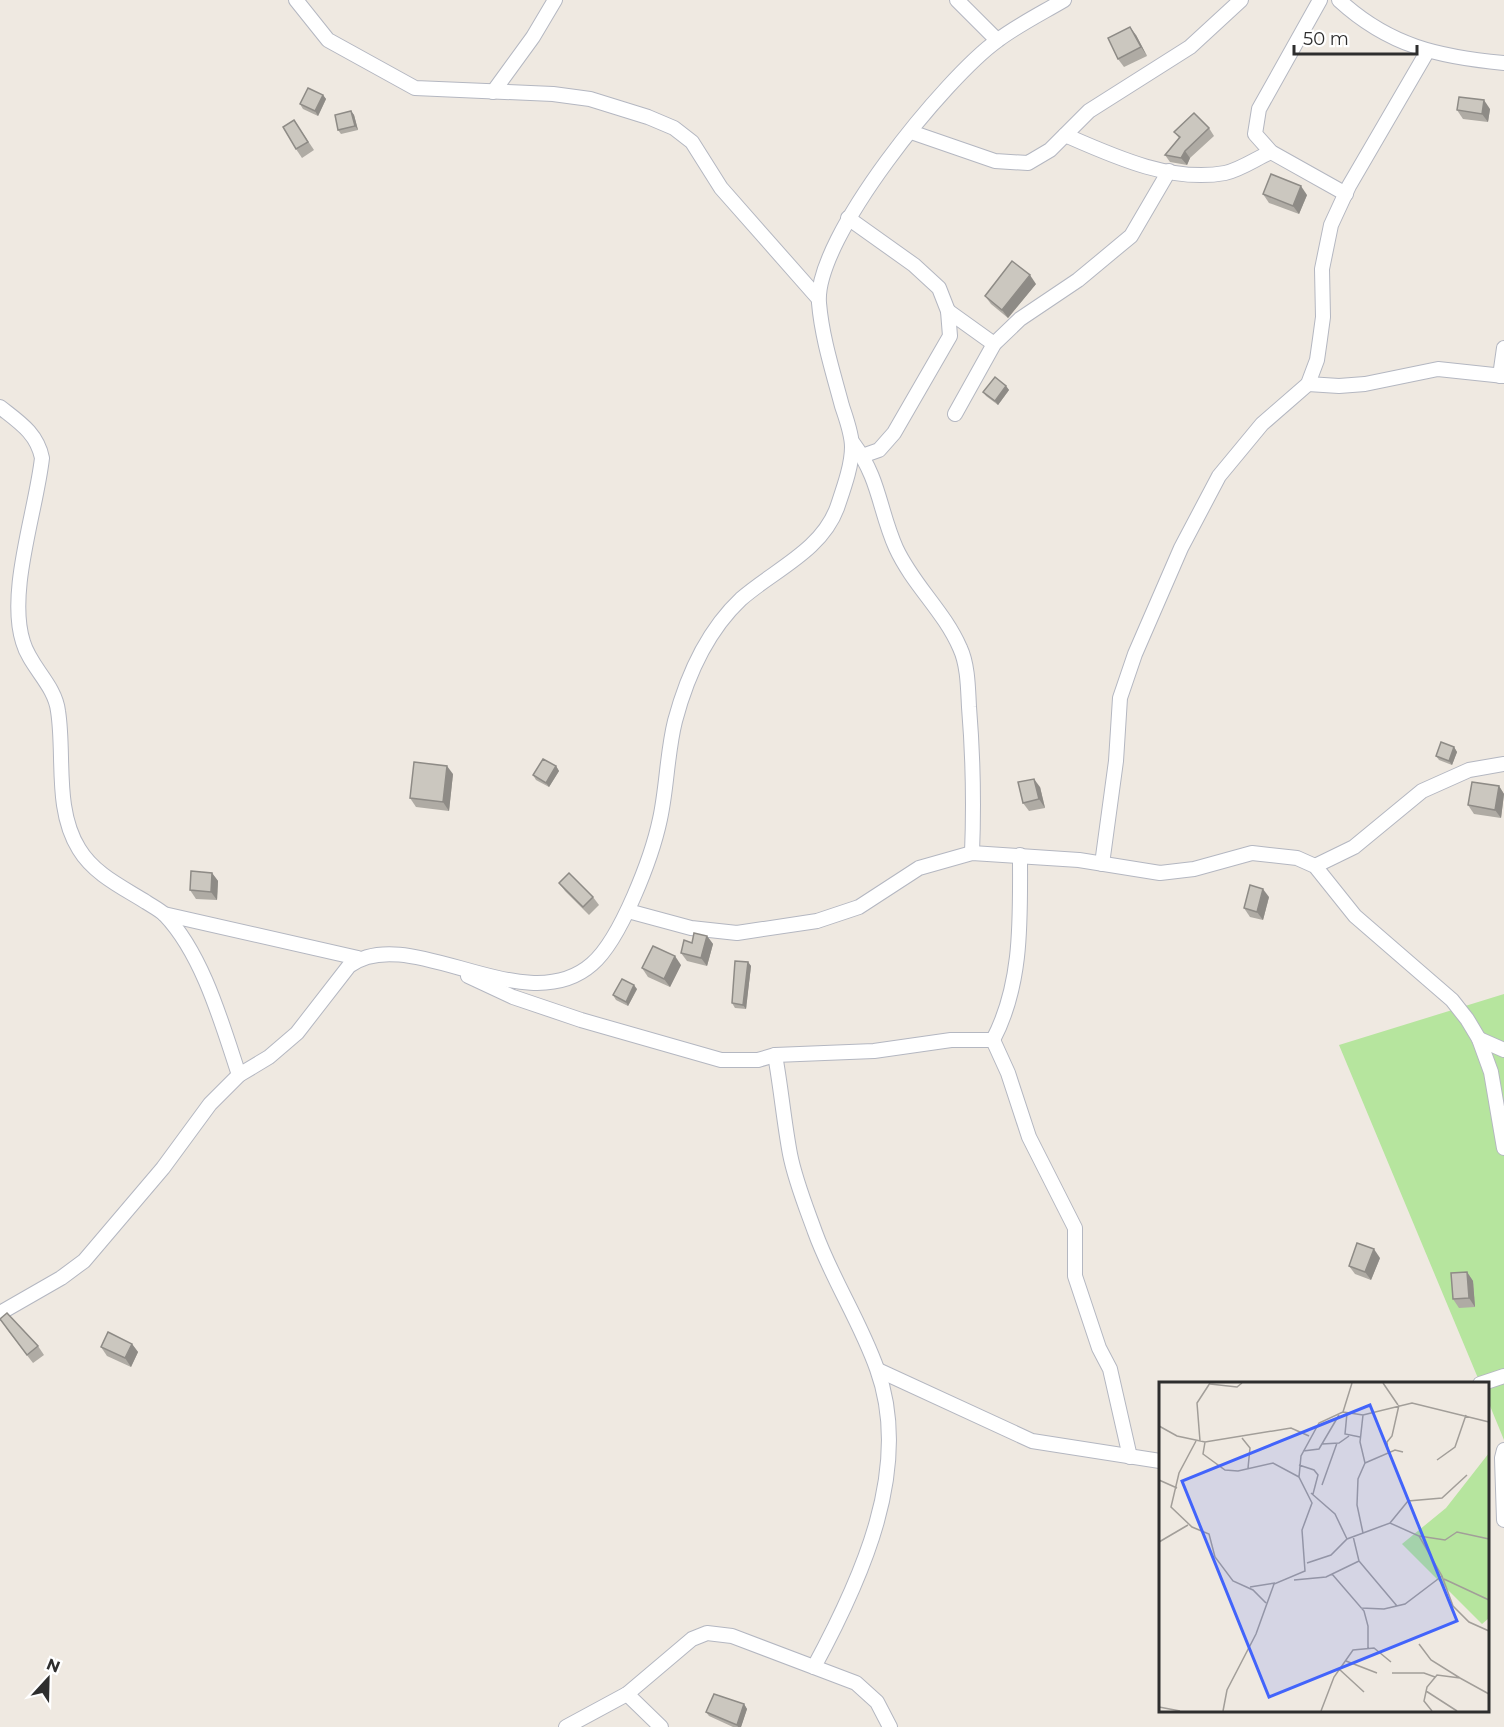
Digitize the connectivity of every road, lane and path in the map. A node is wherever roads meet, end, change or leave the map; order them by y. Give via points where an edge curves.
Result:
1 (296, 0) edge
2 (555, 0) edge
3 (957, 0) edge
4 (1064, 0) edge
5 (1241, 0) edge
6 (1320, 0) edge
7 (1340, 0) edge
8 (997, 40) junction
9 (1427, 52) junction
10 (1504, 63) edge
11 (493, 92) junction
12 (911, 132) junction
13 (1065, 135) junction
14 (1271, 152) junction
15 (1169, 171) junction
16 (1346, 194) junction
17 (848, 218) junction
18 (818, 298) junction
19 (948, 311) junction
20 (994, 344) junction
21 (1504, 348) edge
22 (1502, 376) edge
23 (1308, 384) junction
24 (0, 407) edge
25 (955, 414) dead end
26 (853, 444) junction
27 (862, 456) junction
28 (1504, 764) edge
29 (972, 853) junction
30 (1020, 855) junction
31 (1102, 864) junction
32 (1315, 866) junction
33 (628, 911) junction
34 (164, 914) junction
35 (358, 958) junction
36 (441, 964) junction
37 (1479, 1039) junction
38 (993, 1040) junction
39 (1504, 1050) edge
40 (775, 1055) junction
41 (239, 1075) junction
42 (1504, 1148) edge
43 (0, 1313) edge
44 (878, 1370) junction
45 (1504, 1376) edge
46 (1483, 1382) edge
47 (1504, 1450) edge
48 (1130, 1457) junction
49 (1159, 1461) edge
50 (1504, 1520) edge
51 (814, 1667) junction
52 (627, 1694) junction
53 (566, 1727) edge
54 (661, 1727) edge
55 (890, 1727) edge

1 - 11 street via 328,40 415,88
2 - 11 street
3 - 8 street
4 - 8 street
5 - 13 street via 1190,47 1089,111
6 - 14 street via 1259,109 1255,134
7 - 9 street via 1373,27
8 - 12 street via 957,77
9 - 10 street
9 - 16 street
11 - 18 street via 590,99 674,128 692,142 721,188
12 - 13 street via 996,160 1028,163
12 - 17 street via 886,160
13 - 15 street via 1112,155
14 - 15 street via 1226,173
14 - 16 street
15 - 20 street via 1131,236 1078,280 1020,319
16 - 23 street via 1331,225 1322,269 1323,317 1317,360
17 - 18 street via 830,253
17 - 19 street via 939,288
18 - 26 street via 825,348
19 - 20 street
19 - 27 street via 950,336 894,433 879,450
20 - 25 street
21 - 22 street
22 - 23 street via 1438,369 1339,387
23 - 31 street via 1262,424 1219,476 1154,607 1120,698
24 - 34 street via 28,430 38,443 42,458 18,592 19,616 22,642 58,707 61,778 70,830 79,849 98,872
26 - 27 street
26 - 33 street via 836,510 823,535 739,602 711,635 693,668 674,723 660,821
27 - 29 street via 877,484 892,538 908,571 939,609 961,650 975,787
28 - 32 street via 1469,770 1422,791 1354,847
29 - 30 street
29 - 33 street via 919,868 859,907 817,921 737,933 691,928
30 - 31 street
30 - 38 street via 1021,930 1016,968 1006,1016
31 - 32 street via 1160,873 1194,869 1252,853 1297,858
32 - 37 street via 1355,916 1452,1000
33 - 36 street via 616,935 594,963 576,976 524,983
34 - 35 street
34 - 41 street via 205,982
35 - 36 street via 400,955
35 - 41 street via 297,1033 269,1057
36 - 40 street via 513,997 721,1060 758,1060
37 - 39 street
37 - 42 street via 1491,1072
38 - 40 street via 951,1040 874,1052
38 - 48 street via 1029,1137 1076,1228 1075,1276 1110,1369
40 - 44 street via 790,1154 802,1193 827,1263
41 - 43 street via 210,1104 163,1168 84,1261
44 - 48 street via 1032,1441
44 - 51 street via 887,1399 888,1443 880,1513 837,1624
45 - 46 street
47 - 50 street
48 - 49 street
51 - 52 street via 732,1636 707,1633 692,1639
51 - 55 street via 856,1683 877,1702
52 - 53 street
52 - 54 street

